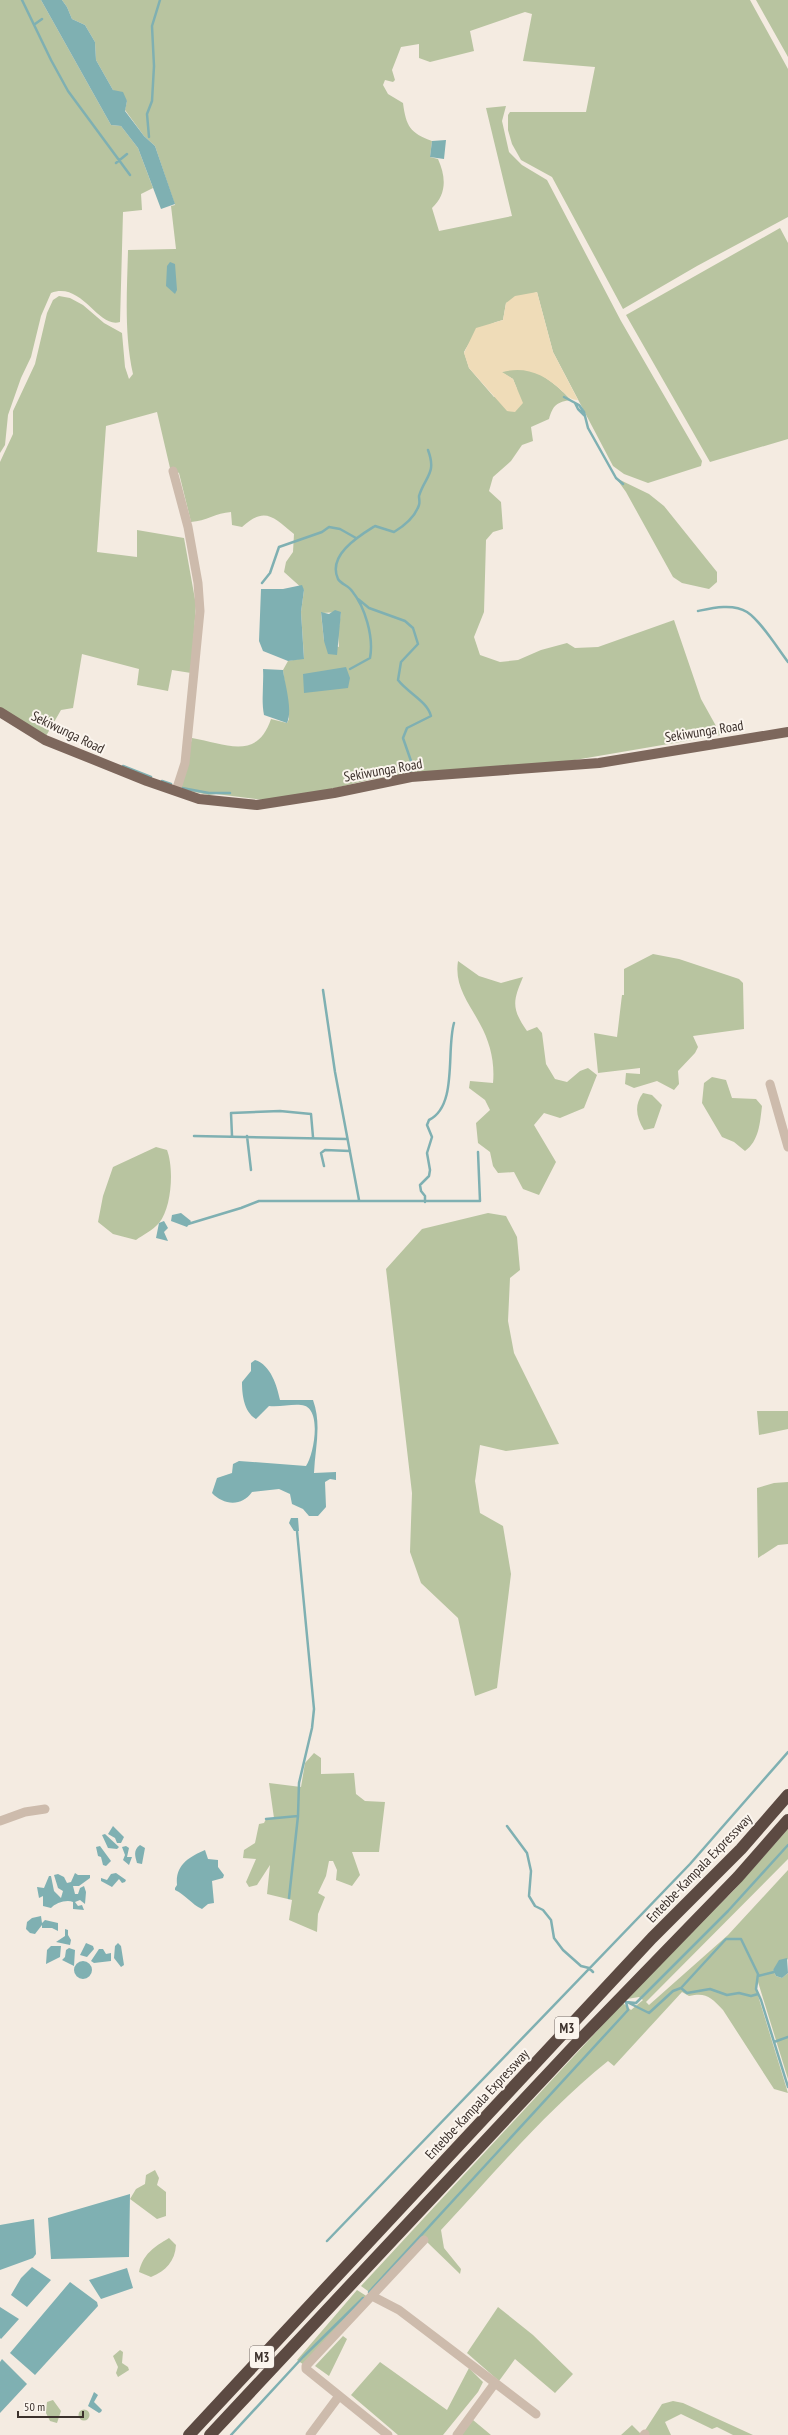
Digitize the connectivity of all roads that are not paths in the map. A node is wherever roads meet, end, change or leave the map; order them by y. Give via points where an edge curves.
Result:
1 (173, 471) dead end
2 (0, 712) edge
3 (788, 732) edge
4 (176, 791) junction
5 (770, 1084) dead end
6 (788, 1148) edge
7 (788, 1795) edge
8 (45, 1809) dead end
9 (788, 1820) edge
10 (0, 1821) edge
11 (424, 2240) dead end
12 (372, 2296) junction
13 (495, 2383) junction
14 (339, 2396) junction
15 (536, 2414) dead end
16 (190, 2435) edge
17 (210, 2435) edge
18 (310, 2435) edge
19 (388, 2435) edge
20 (457, 2435) edge

1 - 4 street via 188,527 200,611 185,763
2 - 4 main road, Sekiwunga Road via 51,742 96,762
3 - 4 main road, Sekiwunga Road via 599,763 411,777 257,805 199,799
5 - 6 street
7 - 16 highway, Entebbe-Kampala Expressway / M3 via 741,1849 641,1950
8 - 10 street via 25,1812
9 - 17 highway, M3 via 738,1877 575,2044
11 - 12 street
12 - 13 street via 399,2310
12 - 14 street via 306,2366 306,2369
13 - 15 street
13 - 20 street
14 - 18 street
14 - 19 street

